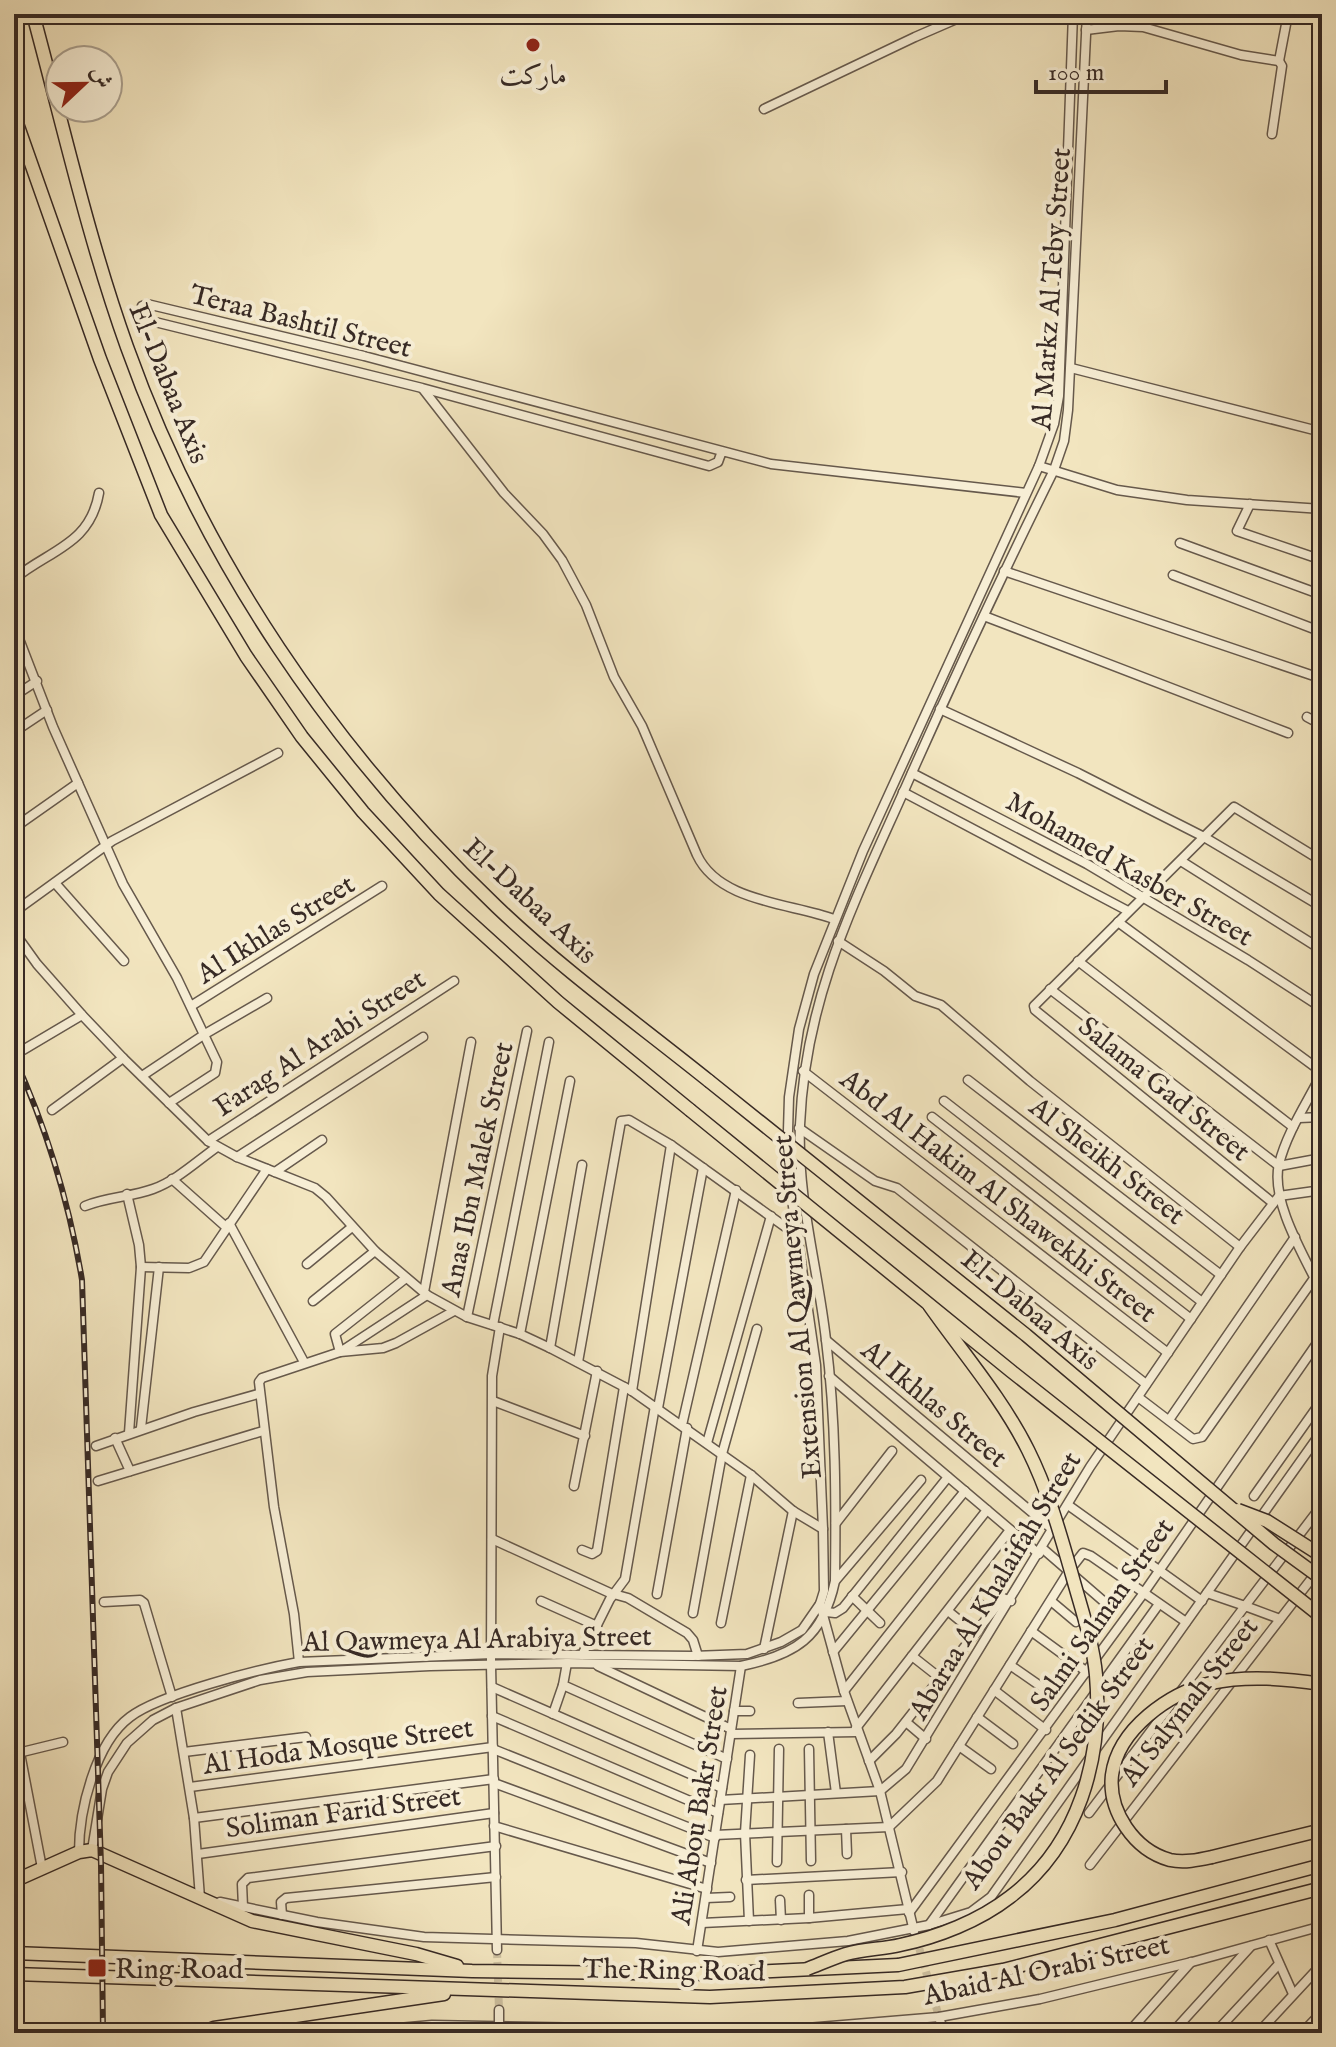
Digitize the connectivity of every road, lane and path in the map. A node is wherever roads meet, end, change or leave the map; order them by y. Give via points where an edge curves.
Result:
1 (33, 14) edge
2 (968, 14) edge
3 (1073, 14) edge
4 (1087, 14) edge
5 (1288, 14) edge
6 (1086, 30) junction
7 (1279, 61) junction
8 (1071, 75) junction
9 (1084, 76) junction
10 (764, 109) dead end
11 (16, 121) edge
12 (1272, 134) dead end
13 (1071, 368) junction
14 (422, 388) junction
15 (1322, 432) edge
16 (722, 451) junction
17 (1039, 466) junction
18 (1054, 470) junction
19 (99, 493) dead end
20 (1026, 493) junction
21 (1250, 504) junction
22 (1322, 509) edge
23 (1180, 543) dead end
24 (1322, 560) edge
25 (1004, 571) junction
26 (1173, 575) dead end
27 (14, 579) edge
28 (1322, 595) edge
29 (984, 616) junction
30 (14, 626) edge
31 (1322, 632) edge
32 (1314, 676) dead end
33 (37, 681) junction
34 (14, 696) edge
35 (940, 709) junction
36 (47, 710) junction
37 (1307, 717) dead end
38 (1322, 725) edge
39 (14, 732) edge
40 (1288, 733) dead end
41 (911, 745) joint
42 (278, 753) dead end
43 (912, 773) junction
44 (78, 783) junction
45 (903, 792) junction
46 (14, 828) edge
47 (1204, 837) junction
48 (107, 846) junction
49 (1181, 861) junction
50 (1322, 861) edge
51 (55, 883) junction
52 (382, 886) dead end
53 (1144, 897) junction
54 (1322, 907) edge
55 (1128, 911) junction
56 (14, 912) edge
57 (834, 919) junction
58 (1118, 922) junction
59 (14, 932) edge
60 (838, 941) junction
61 (1322, 950) edge
62 (124, 961) dead end
63 (1078, 961) junction
64 (454, 981) dead end
65 (1050, 989) junction
66 (267, 998) dead end
67 (191, 1006) junction
68 (1322, 1008) edge
69 (82, 1015) junction
70 (527, 1031) dead end
71 (205, 1034) junction
72 (423, 1037) dead end
73 (471, 1042) dead end
74 (549, 1042) dead end
75 (23, 1050) dead end
76 (123, 1058) junction
77 (803, 1071) junction
78 (142, 1076) junction
79 (1321, 1077) edge
80 (968, 1080) dead end
81 (570, 1081) dead end
82 (944, 1101) dead end
83 (169, 1103) junction
84 (52, 1110) dead end
85 (932, 1117) dead end
86 (1322, 1117) edge
87 (1299, 1118) junction
88 (1293, 1127) junction
89 (799, 1128) junction
90 (322, 1140) dead end
91 (212, 1144) junction
92 (671, 1145) junction
93 (237, 1157) junction
94 (1322, 1158) edge
95 (582, 1165) dead end
96 (1279, 1166) junction
97 (703, 1168) junction
98 (271, 1170) junction
99 (172, 1179) junction
100 (736, 1190) junction
101 (1322, 1190) edge
102 (127, 1194) junction
103 (1276, 1200) junction
104 (85, 1206) dead end
105 (771, 1216) junction
106 (227, 1225) junction
107 (352, 1227) junction
108 (797, 1235) junction
109 (1295, 1237) junction
110 (809, 1244) junction
111 (1240, 1247) junction
112 (375, 1251) junction
113 (307, 1264) dead end
114 (141, 1267) junction
115 (159, 1267) junction
116 (1221, 1275) junction
117 (1315, 1277) junction
118 (406, 1278) junction
119 (426, 1293) junction
120 (1322, 1293) edge
121 (313, 1301) dead end
122 (1202, 1302) junction
123 (929, 1305) junction
124 (454, 1311) junction
125 (467, 1317) junction
126 (1191, 1319) junction
127 (497, 1326) junction
128 (757, 1329) dead end
129 (520, 1334) junction
130 (1322, 1336) edge
131 (826, 1340) junction
132 (550, 1348) junction
133 (340, 1352) junction
134 (1168, 1353) junction
135 (304, 1362) junction
136 (578, 1362) junction
137 (597, 1371) junction
138 (828, 1375) junction
139 (1146, 1384) junction
140 (628, 1389) junction
141 (258, 1394) junction
142 (1138, 1397) junction
143 (1322, 1400) edge
144 (493, 1401) junction
145 (656, 1407) junction
146 (1169, 1420) junction
147 (684, 1426) junction
148 (141, 1428) junction
149 (263, 1431) junction
150 (1322, 1431) edge
151 (129, 1433) junction
152 (585, 1436) junction
153 (115, 1438) junction
154 (707, 1443) junction
155 (96, 1446) dead end
156 (892, 1451) dead end
157 (722, 1454) junction
158 (130, 1471) junction
159 (751, 1475) junction
160 (948, 1477) junction
161 (921, 1480) dead end
162 (98, 1481) dead end
163 (574, 1486) dead end
164 (965, 1491) junction
165 (1254, 1496) dead end
166 (1068, 1505) junction
167 (1322, 1505) edge
168 (1231, 1509) junction
169 (987, 1510) junction
170 (793, 1511) junction
171 (836, 1524) junction
172 (823, 1529) junction
173 (1010, 1530) junction
174 (1053, 1530) junction
175 (492, 1539) junction
176 (582, 1550) dead end
177 (1040, 1551) junction
178 (1322, 1556) edge
179 (1322, 1565) edge
180 (1069, 1571) junction
181 (1160, 1571) junction
182 (1322, 1579) edge
183 (835, 1581) junction
184 (614, 1594) junction
185 (657, 1594) dead end
186 (1143, 1594) junction
187 (852, 1596) junction
188 (1204, 1597) junction
189 (541, 1601) dead end
190 (976, 1601) dead end
191 (1011, 1601) junction
192 (1051, 1601) junction
193 (104, 1602) dead end
194 (1159, 1604) junction
195 (1109, 1606) dead end
196 (1245, 1606) junction
197 (867, 1610) junction
198 (823, 1611) junction
199 (948, 1611) junction
200 (693, 1613) dead end
201 (991, 1613) junction
202 (1322, 1617) edge
203 (1280, 1619) junction
204 (1076, 1622) dead end
205 (1186, 1622) junction
206 (721, 1623) dead end
207 (880, 1623) dead end
208 (597, 1626) junction
209 (1031, 1631) junction
210 (975, 1633) junction
211 (764, 1649) junction
212 (833, 1652) junction
213 (492, 1654) junction
214 (583, 1654) junction
215 (698, 1656) junction
216 (912, 1656) junction
217 (299, 1662) junction
218 (567, 1663) junction
219 (578, 1663) junction
220 (594, 1664) junction
221 (491, 1665) junction
222 (1010, 1665) junction
223 (741, 1666) junction
224 (1087, 1672) junction
225 (940, 1678) junction
226 (1322, 1684) edge
227 (563, 1685) junction
228 (492, 1687) junction
229 (994, 1690) junction
230 (1046, 1690) dead end
231 (844, 1691) junction
232 (172, 1697) junction
233 (847, 1701) junction
234 (798, 1703) dead end
235 (176, 1708) junction
236 (734, 1711) junction
237 (750, 1711) dead end
238 (553, 1714) junction
239 (492, 1716) junction
240 (977, 1717) junction
241 (906, 1722) junction
242 (857, 1730) junction
243 (1046, 1730) junction
244 (731, 1731) junction
245 (828, 1732) junction
246 (306, 1737) dead end
247 (926, 1739) junction
248 (63, 1742) dead end
249 (1013, 1744) dead end
250 (959, 1746) junction
251 (493, 1748) junction
252 (779, 1749) dead end
253 (809, 1749) dead end
254 (184, 1752) junction
255 (17, 1754) edge
256 (750, 1755) dead end
257 (727, 1759) junction
258 (869, 1761) junction
259 (991, 1769) dead end
260 (494, 1781) junction
261 (190, 1787) junction
262 (722, 1788) junction
263 (880, 1791) junction
264 (836, 1793) junction
265 (811, 1795) junction
266 (778, 1796) junction
267 (747, 1798) junction
268 (720, 1800) junction
269 (494, 1813) junction
270 (718, 1813) junction
271 (1089, 1813) dead end
272 (194, 1818) junction
273 (494, 1826) junction
274 (889, 1827) junction
275 (846, 1829) junction
276 (1322, 1830) edge
277 (811, 1831) junction
278 (777, 1832) junction
279 (745, 1833) junction
280 (715, 1836) junction
281 (496, 1846) junction
282 (85, 1851) junction
283 (198, 1854) junction
284 (847, 1854) dead end
285 (811, 1861) dead end
286 (777, 1862) dead end
287 (711, 1863) junction
288 (1090, 1865) dead end
289 (1322, 1865) edge
290 (42, 1868) junction
291 (902, 1872) junction
292 (496, 1877) junction
293 (16, 1879) edge
294 (746, 1880) junction
295 (1322, 1888) edge
296 (706, 1894) junction
297 (809, 1895) dead end
298 (730, 1897) dead end
299 (200, 1898) junction
300 (780, 1900) dead end
301 (243, 1907) junction
302 (909, 1911) junction
303 (282, 1915) junction
304 (809, 1918) junction
305 (781, 1920) junction
306 (749, 1921) junction
307 (702, 1923) junction
308 (929, 1925) junction
309 (1322, 1926) edge
310 (914, 1929) junction
311 (1269, 1940) junction
312 (497, 1945) junction
313 (1252, 1945) junction
314 (697, 1951) junction
315 (14, 1953) edge
316 (1192, 1962) junction
317 (1279, 1964) junction
318 (1322, 1964) edge
319 (807, 1969) junction
320 (472, 1971) junction
321 (14, 1974) edge
322 (484, 1989) junction
323 (1293, 1994) junction
324 (499, 2010) tunnel mouth
325 (1322, 2012) edge
326 (939, 2017) junction
327 (499, 2029) edge
328 (824, 2029) edge
329 (202, 2033) edge
330 (343, 2033) edge
331 (944, 2033) edge
332 (1128, 2033) edge
333 (1172, 2033) edge
334 (1215, 2033) edge
335 (1258, 2033) edge
336 (1302, 2033) edge

1 - 168 highway, El-Dabaa Axis, bridge via 101,271 158,424 204,522 272,640 387,794 537,944 1014,1325
2 - 10 street
3 - 8 street, Al Markz Al Teby Street
4 - 6 street, Al Markz Al Teby Street
5 - 7 street
6 - 7 street via 1143,27
6 - 9 street, Al Markz Al Teby Street
7 - 12 street
8 - 9 street
8 - 17 street, Al Markz Al Teby Street via 1059,396
9 - 13 street, Al Markz Al Teby Street
11 - 123 highway, El-Dabaa Axis, bridge via 161,515 254,667 311,748 439,894 558,1002
13 - 15 street
13 - 18 street, Al Markz Al Teby Street via 1067,426
14 - 16 street, Teraa Bashtil Street via 709,466 718,462
14 - 16 street, Teraa Bashtil Street via 147,320 142,306 364,356
14 - 57 street via 562,560 707,872 737,892
16 - 20 street, Teraa Bashtil Street via 801,468
17 - 18 street
17 - 20 street, Al Markz Al Teby Street
18 - 21 street via 1117,490
18 - 25 street, Al Markz Al Teby Street
19 - 27 street via 94,513 77,538
20 - 41 street, Al Markz Al Teby Street
21 - 22 street
21 - 24 street via 1238,531
23 - 28 street
25 - 29 street, Al Markz Al Teby Street
25 - 32 street
26 - 31 street
29 - 35 street, Al Markz Al Teby Street
29 - 40 street
30 - 33 street
33 - 34 street
33 - 36 street
35 - 43 street, Al Markz Al Teby Street
35 - 47 street
36 - 39 street
36 - 44 street
37 - 38 street
41 - 57 street, Extension Al Qawmeya Street
42 - 48 street
43 - 45 street, Extension Al Qawmeya Street
43 - 53 street, Mohamed Kasber Street
44 - 46 street
44 - 48 street
45 - 55 street
45 - 60 street, Extension Al Qawmeya Street
47 - 49 street
47 - 50 street via 1234,807
47 - 54 street
48 - 51 street
48 - 67 street via 130,899
49 - 53 street
49 - 61 street
51 - 56 street
51 - 62 street
52 - 67 street, Al Ikhlas Street
53 - 55 street
53 - 68 street, Mohamed Kasber Street
55 - 58 street
57 - 108 street, Extension Al Qawmeya Street via 803,1009 789,1097 787,1165
58 - 63 street
58 - 79 street
59 - 69 street
60 - 77 street, Extension Al Qawmeya Street
60 - 111 street via 915,996 941,1005
63 - 65 street
63 - 88 street
64 - 91 street, Farag Al Arabi Street
65 - 96 street
65 - 103 street, Salama Gad Street via 1035,1010
66 - 71 street
67 - 71 street
69 - 75 street
69 - 76 street
70 - 125 street, Anas Ibn Malek Street
71 - 78 street
71 - 83 street via 217,1070
72 - 93 street
73 - 119 street
74 - 127 street
76 - 78 street
76 - 84 street
77 - 89 street, Extension Al Qawmeya Street
77 - 134 street, Abd Al Hakim Al Shawekhi Street
78 - 83 street
79 - 87 street
80 - 116 street, Al Sheikh Street
81 - 129 street
82 - 122 street
83 - 91 street
85 - 126 street
86 - 87 street
87 - 88 street
88 - 96 street
89 - 110 street, Extension Al Qawmeya Street
89 - 139 street via 875,1181 897,1188
90 - 98 street
91 - 93 street
91 - 99 street, Farag Al Arabi Street
92 - 97 street
92 - 136 street via 629,1120 619,1124
92 - 140 street
93 - 98 street
94 - 96 street
95 - 132 street
96 - 103 street
97 - 100 street
97 - 145 street
98 - 106 street
98 - 107 street via 315,1188
99 - 102 street, Farag Al Arabi Street
99 - 106 street
100 - 105 street
100 - 147 street
101 - 103 street
102 - 104 street, Farag Al Arabi Street
102 - 114 street
103 - 109 street
103 - 111 street, Abaraa Al Khalaifah Street
105 - 108 street
105 - 154 street
106 - 115 street via 196,1267
106 - 135 street
107 - 112 street
107 - 113 street
108 - 110 street
108 - 172 street, Extension Al Qawmeya Street via 816,1365
109 - 117 street
109 - 146 street
110 - 131 street, Extension Al Qawmeya Street
111 - 116 street, Abaraa Al Khalaifah Street
112 - 118 street
112 - 121 street
114 - 115 street
114 - 151 street
115 - 148 street
116 - 122 street, Abaraa Al Khalaifah Street
117 - 120 street
117 - 146 street via 1202,1437 1193,1439
118 - 119 street
118 - 133 street via 335,1334
119 - 124 street
119 - 133 street
122 - 126 street, Abaraa Al Khalaifah Street
123 - 202 highway, El-Dabaa Axis, bridge
123 - 319 highway, bridge via 1012,1421 1049,1499 1095,1673 1091,1767 1069,1829 1011,1897 937,1935 847,1954
124 - 125 street
124 - 133 street via 383,1348
125 - 127 street
126 - 134 street, Abaraa Al Khalaifah Street
127 - 129 street
127 - 144 street
128 - 157 street
129 - 132 street
130 - 181 street, Salmi Salman Street
131 - 138 street, Extension Al Qawmeya Street
131 - 174 street, Al Ikhlas Street
132 - 136 street
133 - 135 street
134 - 139 street, Abaraa Al Khalaifah Street
135 - 141 street via 262,1378
136 - 137 street
137 - 140 street
137 - 152 street
138 - 160 street
138 - 171 street, Extension Al Qawmeya Street
139 - 142 street, Abaraa Al Khalaifah Street
140 - 145 street
140 - 176 street via 597,1551
141 - 148 street
141 - 149 street
142 - 146 street
142 - 166 street, Abaraa Al Khalaifah Street
143 - 165 street
144 - 152 street
144 - 175 street
145 - 147 street
145 - 184 street via 625,1579
147 - 154 street
147 - 185 street
148 - 151 street
149 - 158 street
149 - 217 street
150 - 188 street, Abou Bakr Al Sedik Street
151 - 153 street
152 - 163 street
153 - 155 street
153 - 158 street
154 - 157 street
156 - 171 street
157 - 159 street
157 - 200 street
158 - 162 street
159 - 170 street
159 - 206 street
160 - 164 street
160 - 187 street
161 - 183 street
164 - 169 street
164 - 197 street
166 - 174 street, Abaraa Al Khalaifah Street
166 - 181 street
167 - 196 street
168 - 178 highway, bridge via 1267,1521
168 - 182 highway, El-Dabaa Axis, bridge
169 - 173 street
169 - 231 street
170 - 172 street
170 - 211 street
171 - 183 street, Extension Al Qawmeya Street
172 - 198 street, Extension Al Qawmeya Street
173 - 177 street
173 - 199 street
174 - 177 street, Abaraa Al Khalaifah Street
175 - 184 street
175 - 213 street
177 - 180 street
177 - 191 street, Abaraa Al Khalaifah Street
179 - 203 street, Al Salymah Street
180 - 186 street via 1087,1553
180 - 192 street
180 - 195 street
181 - 186 street, Salmi Salman Street
181 - 188 street
183 - 198 street, Extension Al Qawmeya Street
184 - 208 street
184 - 215 street via 687,1633
186 - 194 street
186 - 224 street, Salmi Salman Street
187 - 197 street
187 - 198 street via 840,1610
188 - 196 street
188 - 205 street, Abou Bakr Al Sedik Street
189 - 208 street
190 - 201 street
191 - 201 street via 1004,1597
191 - 247 street, Abaraa Al Khalaifah Street
192 - 204 street
192 - 209 street
193 - 232 street via 140,1600 147,1608
194 - 205 street
194 - 308 street
196 - 203 street
196 - 271 street
197 - 207 street
197 - 212 street
198 - 211 street, Al Qawmeya Al Arabiya Street via 802,1630
198 - 212 street, Extension Al Qawmeya Street
198 - 223 street, Al Qawmeya Al Arabiya Street via 808,1640 765,1661
199 - 210 street
199 - 216 street
201 - 210 street
203 - 288 street, Al Salymah Street
205 - 308 street, Abou Bakr Al Sedik Street via 991,1897 971,1912
208 - 214 street
209 - 222 street
209 - 224 street
210 - 225 street
211 - 215 street, Al Qawmeya Al Arabiya Street
212 - 231 street, Extension Al Qawmeya Street
213 - 214 street, Al Qawmeya Al Arabiya Street
213 - 217 street, Al Qawmeya Al Arabiya Street
213 - 221 street
214 - 215 street, Al Qawmeya Al Arabiya Street
214 - 219 street
216 - 225 street
216 - 242 street
217 - 232 street, Al Qawmeya Al Arabiya Street
218 - 219 street, Al Qawmeya Al Arabiya Street
218 - 221 street, Al Qawmeya Al Arabiya Street
218 - 227 street
219 - 220 street, Al Qawmeya Al Arabiya Street
220 - 223 street, Al Qawmeya Al Arabiya Street
220 - 244 street
221 - 228 street
221 - 235 street, Al Qawmeya Al Arabiya Street via 291,1674
222 - 229 street
222 - 230 street
223 - 236 street, Ali Abou Bakr Street
224 - 243 street, Salmi Salman Street
225 - 241 street
226 - 276 highway, bridge via 1265,1678 1210,1683 1165,1703 1129,1736 1112,1773 1114,1802 1129,1832 1170,1860 1212,1857
227 - 238 street
227 - 257 street
228 - 238 street
228 - 239 street
229 - 240 street
229 - 243 street
231 - 233 street, Extension Al Qawmeya Street
232 - 282 street, Al Qawmeya Al Arabiya Street via 131,1716 103,1751 79,1837
233 - 234 street
233 - 242 street, Extension Al Qawmeya Street
235 - 254 street
235 - 282 street, Al Qawmeya Al Arabiya Street via 139,1730 116,1757
236 - 237 street
236 - 244 street, Ali Abou Bakr Street
238 - 262 street
239 - 251 street
239 - 270 street
240 - 249 street
240 - 250 street
241 - 247 street
241 - 258 street
242 - 245 street
242 - 258 street, Extension Al Qawmeya Street
243 - 302 street, Salmi Salman Street
244 - 245 street
244 - 257 street, Ali Abou Bakr Street
245 - 264 street
246 - 254 street
247 - 263 street, Abaraa Al Khalaifah Street via 906,1769
248 - 255 street
250 - 259 street
250 - 274 street via 930,1789
251 - 260 street
251 - 261 street, Al Hoda Mosque Street
251 - 280 street
252 - 266 street
253 - 265 street
254 - 261 street
255 - 290 street
256 - 267 street
257 - 262 street, Ali Abou Bakr Street
258 - 263 street, Extension Al Qawmeya Street
260 - 269 street
260 - 272 street
260 - 287 street
261 - 272 street
262 - 268 street, Ali Abou Bakr Street
263 - 264 street
263 - 274 street, Extension Al Qawmeya Street
264 - 265 street
265 - 266 street
265 - 277 street
266 - 267 street
266 - 278 street
267 - 268 street
267 - 279 street
268 - 270 street, Ali Abou Bakr Street
269 - 273 street
269 - 283 street, Soliman Farid Street
270 - 280 street, Ali Abou Bakr Street
272 - 283 street
273 - 281 street
273 - 296 street
274 - 275 street
274 - 291 street, Extension Al Qawmeya Street
275 - 277 street
275 - 284 street
277 - 278 street
277 - 285 street
278 - 279 street
278 - 286 street
279 - 280 street
279 - 294 street
280 - 287 street, Ali Abou Bakr Street
281 - 292 street
281 - 301 street via 248,1878 242,1884
282 - 290 highway
282 - 299 highway
283 - 299 street
287 - 296 street, Ali Abou Bakr Street
289 - 319 highway, The Ring Road via 1012,1943 898,1965
290 - 293 highway
291 - 294 street
291 - 302 street, Extension Al Qawmeya Street
292 - 303 street via 286,1898
292 - 312 street
294 - 306 street
295 - 322 highway, The Ring Road via 1003,1970 905,1987 710,1997
296 - 298 street
296 - 307 street, Ali Abou Bakr Street
297 - 304 street
299 - 301 street, Abou Bakr Al Sedik Street
299 - 320 highway via 252,1921 416,1954
300 - 305 street
301 - 303 street, Abou Bakr Al Sedik Street
302 - 304 street
302 - 310 street, Extension Al Qawmeya Street
303 - 312 street, Abou Bakr Al Sedik Street
304 - 305 street
305 - 306 street
306 - 307 street
307 - 314 street, Ali Abou Bakr Street
308 - 310 street, Abou Bakr Al Sedik Street
309 - 311 street, Abaid Al Orabi Street
310 - 314 street, Abou Bakr Al Sedik Street via 848,1941
311 - 313 street, Abaid Al Orabi Street
311 - 317 street
312 - 314 street, Abou Bakr Al Sedik Street via 636,1943
313 - 316 street, Abaid Al Orabi Street
313 - 333 street
315 - 320 highway, The Ring Road
316 - 326 street, Abaid Al Orabi Street
316 - 332 street
317 - 323 street
317 - 334 street
318 - 323 street
319 - 320 highway, The Ring Road via 709,1974
321 - 322 highway, The Ring Road
322 - 329 highway
323 - 335 street
324 - 327 street
325 - 336 street
326 - 328 street, Abaid Al Orabi Street
326 - 331 street
327 - 328 street, Abaid Al Orabi Street
327 - 330 street, Abaid Al Orabi Street via 432,2025

